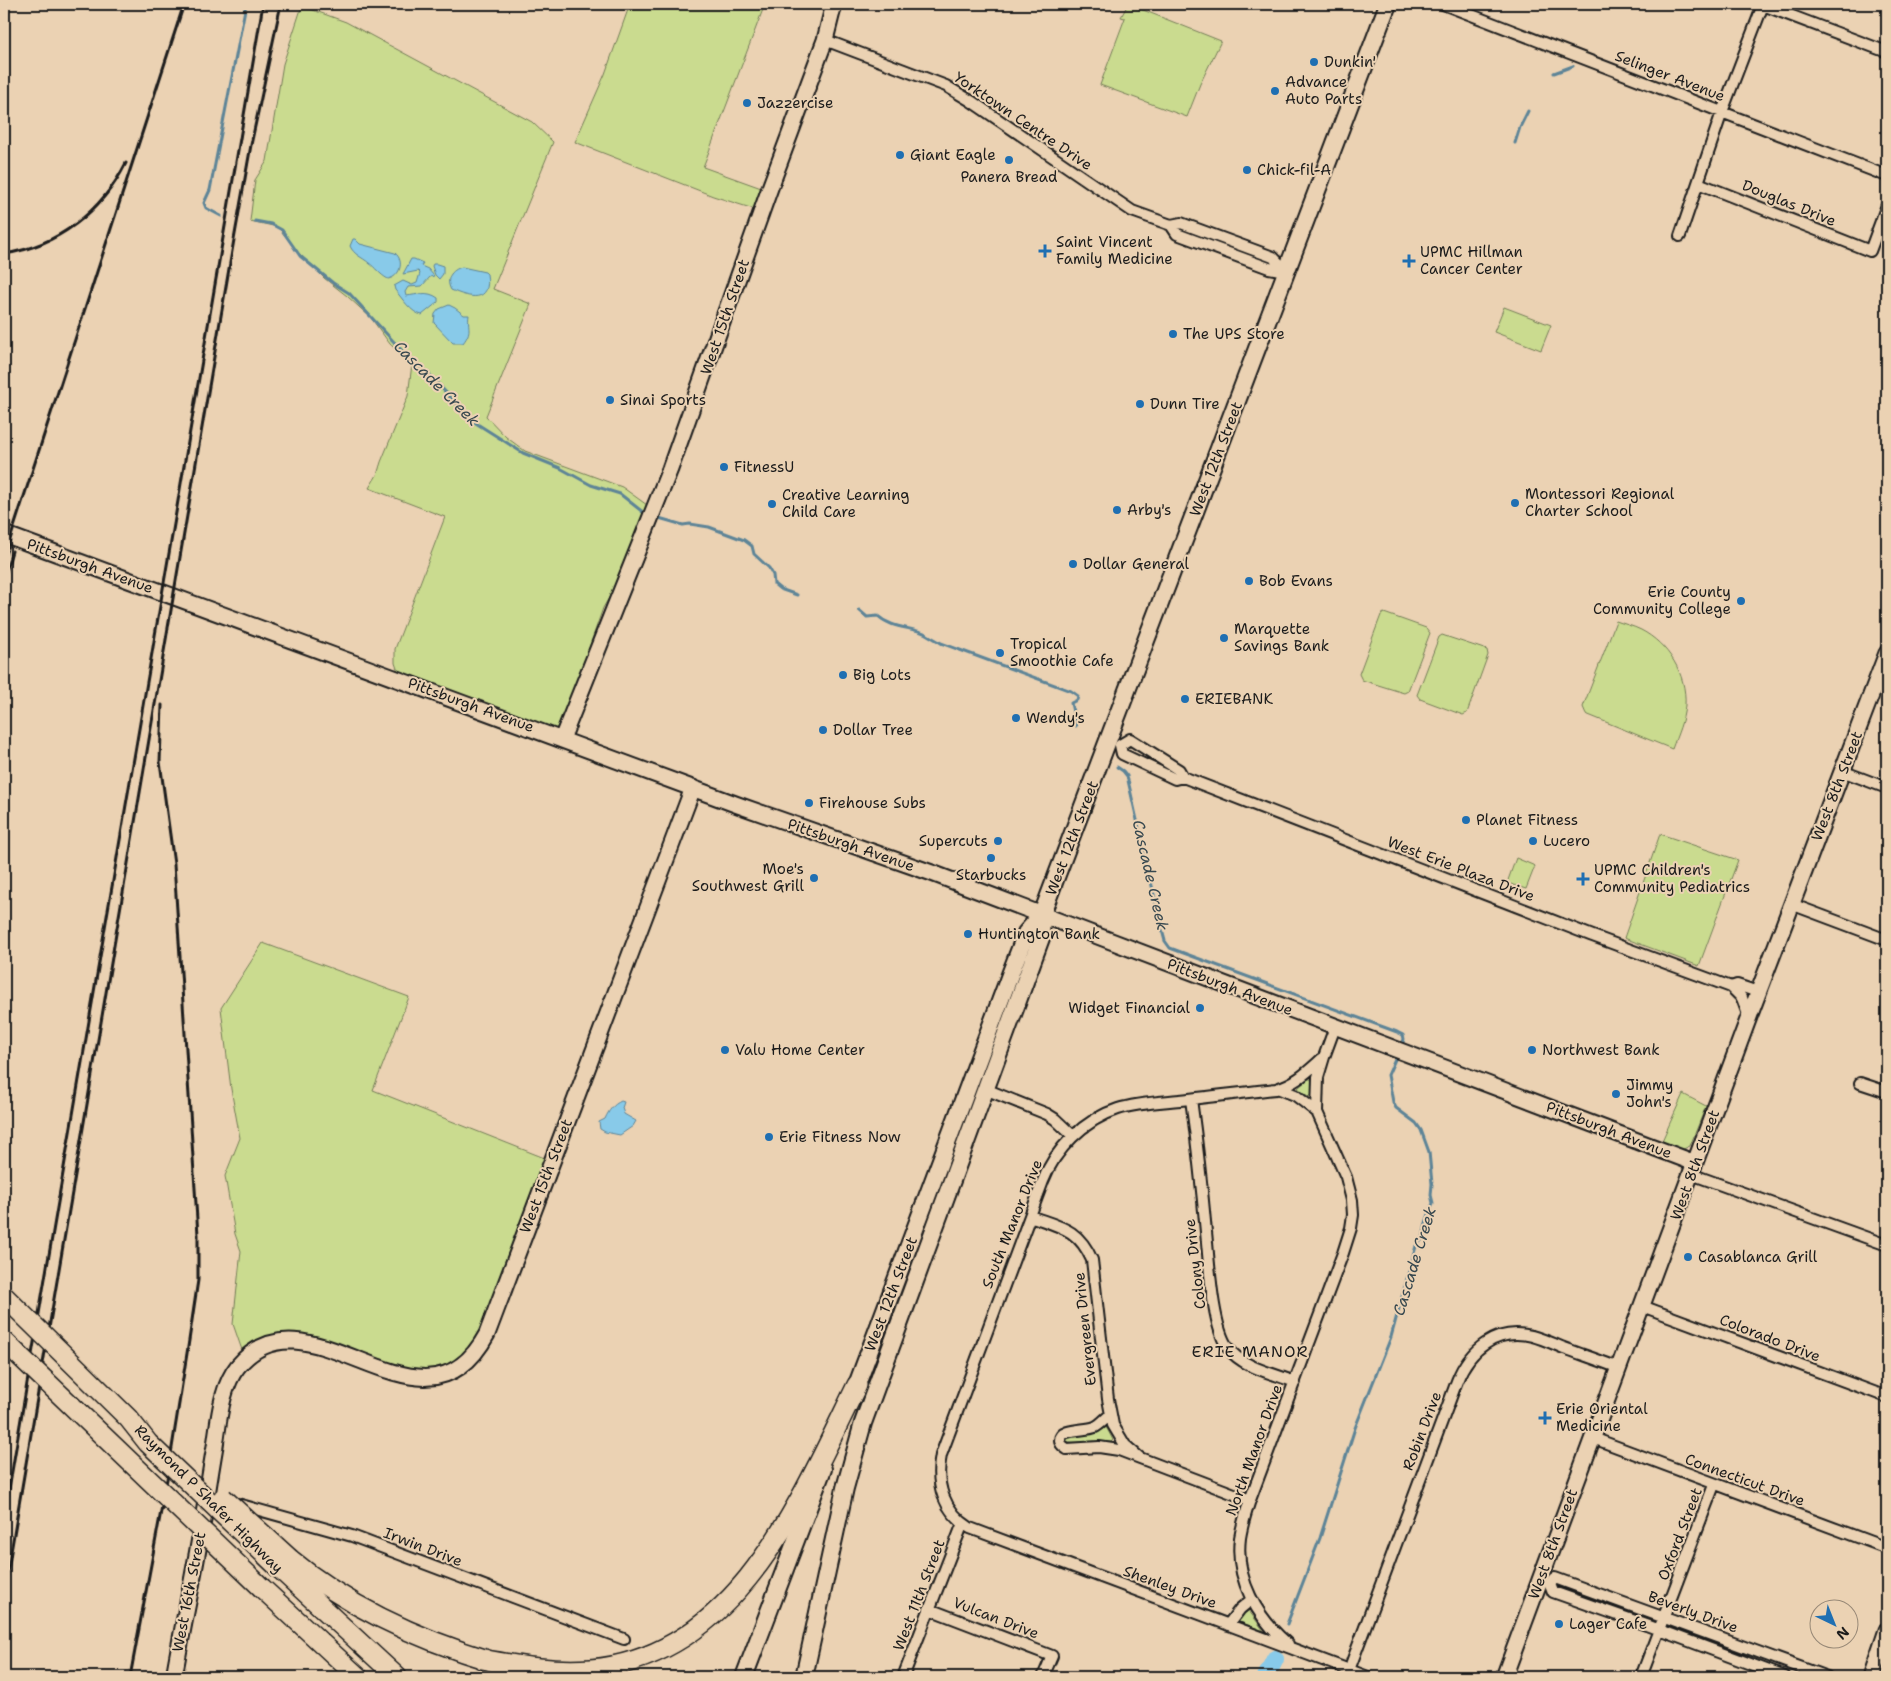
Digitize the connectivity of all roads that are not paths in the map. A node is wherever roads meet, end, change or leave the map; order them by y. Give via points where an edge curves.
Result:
1 (834, 4) edge
2 (1388, 4) edge
3 (1443, 4) edge
4 (1763, 5) edge
5 (825, 40) junction
6 (1887, 52) edge
7 (1722, 112) junction
8 (1887, 176) edge
9 (1698, 183) junction
10 (1887, 205) edge
11 (1680, 236) dead end
12 (1286, 271) junction
13 (4, 534) edge
14 (1887, 653) edge
15 (562, 739) junction
16 (1114, 743) junction
17 (1842, 771) junction
18 (1183, 777) junction
19 (694, 788) junction
20 (1887, 788) edge
21 (1791, 904) junction
22 (1042, 914) junction
23 (1887, 940) edge
24 (1730, 987) junction
25 (1758, 992) junction
26 (1749, 1016) junction
27 (1335, 1027) junction
28 (1324, 1057) junction
29 (1860, 1083) dead end
30 (985, 1089) junction
31 (1276, 1089) junction
32 (1887, 1092) edge
33 (1191, 1099) junction
34 (1317, 1112) junction
35 (1073, 1136) junction
36 (1693, 1168) junction
37 (1030, 1216) junction
38 (1887, 1245) edge
39 (4, 1296) edge
40 (1642, 1306) junction
41 (4, 1341) edge
42 (265, 1346) joint
43 (1619, 1368) junction
44 (1295, 1382) junction
45 (857, 1385) junction
46 (1887, 1397) edge
47 (1110, 1415) junction
48 (1593, 1438) junction
49 (1140, 1458) junction
50 (1714, 1485) junction
51 (207, 1495) junction
52 (1250, 1500) junction
53 (963, 1524) junction
54 (1887, 1548) edge
55 (285, 1564) junction
56 (1545, 1582) junction
57 (262, 1588) junction
58 (1252, 1600) junction
59 (929, 1609) junction
60 (1664, 1616) junction
61 (1228, 1625) junction
62 (1660, 1630) junction
63 (1887, 1630) edge
64 (624, 1639) dead end
65 (1293, 1648) junction
66 (482, 1659) junction
67 (1349, 1670) junction
68 (174, 1677) edge
69 (345, 1677) edge
70 (358, 1677) edge
71 (397, 1677) edge
72 (553, 1677) edge
73 (744, 1677) edge
74 (804, 1677) edge
75 (903, 1677) edge
76 (1043, 1677) edge
77 (1368, 1677) edge
78 (1504, 1677) edge
79 (1641, 1677) edge
80 (1785, 1677) edge
81 (1827, 1677) edge
82 (1871, 1677) edge

1 - 5 street, West 15th Street
2 - 12 main road, West 12th Street
3 - 7 street, Selinger Avenue
4 - 6 street
4 - 7 street
5 - 12 street, Yorktown Centre Drive via 946,86 1132,211 1172,225 1182,222 1272,256
5 - 15 street, West 15th Street via 670,469
7 - 8 street, Selinger Avenue
7 - 9 street
9 - 10 street, Douglas Drive via 1870,251
9 - 11 street
12 - 16 main road, West 12th Street
13 - 15 street, Pittsburgh Avenue
14 - 17 street, West 8th Street
15 - 19 street, Pittsburgh Avenue
16 - 18 street, West Erie Plaza Drive via 1124,755 1175,779
16 - 18 street, West Erie Plaza Drive via 1130,739 1179,770
16 - 22 main road, West 12th Street
17 - 20 street
17 - 21 street, West 8th Street
18 - 24 street, West Erie Plaza Drive
19 - 22 street, Pittsburgh Avenue
19 - 42 street, West 15th Street via 487,1334 476,1352 449,1372 413,1378 313,1343 290,1341
21 - 23 street
21 - 25 street, West 8th Street
22 - 27 street, Pittsburgh Avenue
22 - 30 main road, West 12th Street via 1042,938
22 - 45 main road, West 12th Street via 1026,933 1014,963
24 - 25 street, West Erie Plaza Drive via 1738,985
24 - 26 street via 1742,998
25 - 26 street, West 8th Street
26 - 36 street, West 8th Street
27 - 28 street, North Manor Drive
27 - 36 street, Pittsburgh Avenue
28 - 31 street, South Manor Drive via 1301,1078
28 - 34 street, North Manor Drive via 1318,1077
29 - 32 street
30 - 35 street via 1047,1114
30 - 74 main road, West 12th Street via 863,1423 845,1488
31 - 33 street, South Manor Drive
31 - 34 street, South Manor Drive via 1291,1092
33 - 35 street, South Manor Drive via 1120,1109 1097,1119
33 - 44 street, Colony Drive via 1221,1338 1236,1358
34 - 44 street, North Manor Drive via 1346,1177 1353,1214 1344,1254
35 - 37 street, South Manor Drive via 1046,1173
36 - 38 street, Pittsburgh Avenue
36 - 40 street, West 8th Street
37 - 47 street, Evergreen Drive via 1075,1235 1092,1260
37 - 53 street, South Manor Drive via 941,1455 940,1488 947,1504
39 - 55 highway, Raymond P Shafer Highway, bridge via 129,1419 148,1443
40 - 43 street, West 8th Street
40 - 46 street, Colorado Drive
41 - 57 highway, Raymond P Shafer Highway, bridge
42 - 51 street, West 16th Street via 237,1367 227,1386
43 - 48 street, West 8th Street
43 - 67 street, Robin Drive via 1522,1335 1505,1335 1487,1342 1468,1359 1456,1381
44 - 52 street, North Manor Drive
45 - 66 highway via 782,1532 742,1586 698,1628 651,1655 601,1668 546,1670
45 - 73 main road, West 12th Street
47 - 49 street, Evergreen Drive via 1120,1440
47 - 49 street, Evergreen Drive via 1093,1428 1063,1434 1061,1443 1067,1449 1106,1447
48 - 50 street, Connecticut Drive
48 - 56 street, West 8th Street
49 - 52 street, Evergreen Drive
50 - 54 street, Connecticut Drive
50 - 60 street, Oxford Street
51 - 64 street, Irwin Drive via 352,1536
51 - 68 street, West 16th Street
52 - 58 street, North Manor Drive via 1242,1525 1240,1563
53 - 59 street, West 11th Street
53 - 61 street, Shenley Drive
55 - 66 highway via 364,1609 422,1637
55 - 71 highway, Raymond P Shafer Highway
56 - 60 street, Beverly Drive via 1555,1578
56 - 62 street, Beverly Drive via 1553,1592
56 - 78 street, West 8th Street
57 - 69 highway
57 - 70 highway, Raymond P Shafer Highway
58 - 61 street
58 - 65 street, North Manor Drive via 1270,1628
59 - 75 street, West 11th Street
59 - 76 street, Vulcan Drive via 1052,1656
60 - 62 street, Oxford Street
60 - 81 street, Beverly Drive
61 - 65 street, Shenley Drive
62 - 79 street, Oxford Street
62 - 80 street, Beverly Drive
63 - 82 street
65 - 67 street, Shenley Drive
66 - 72 highway
67 - 77 street, Shenley Drive

